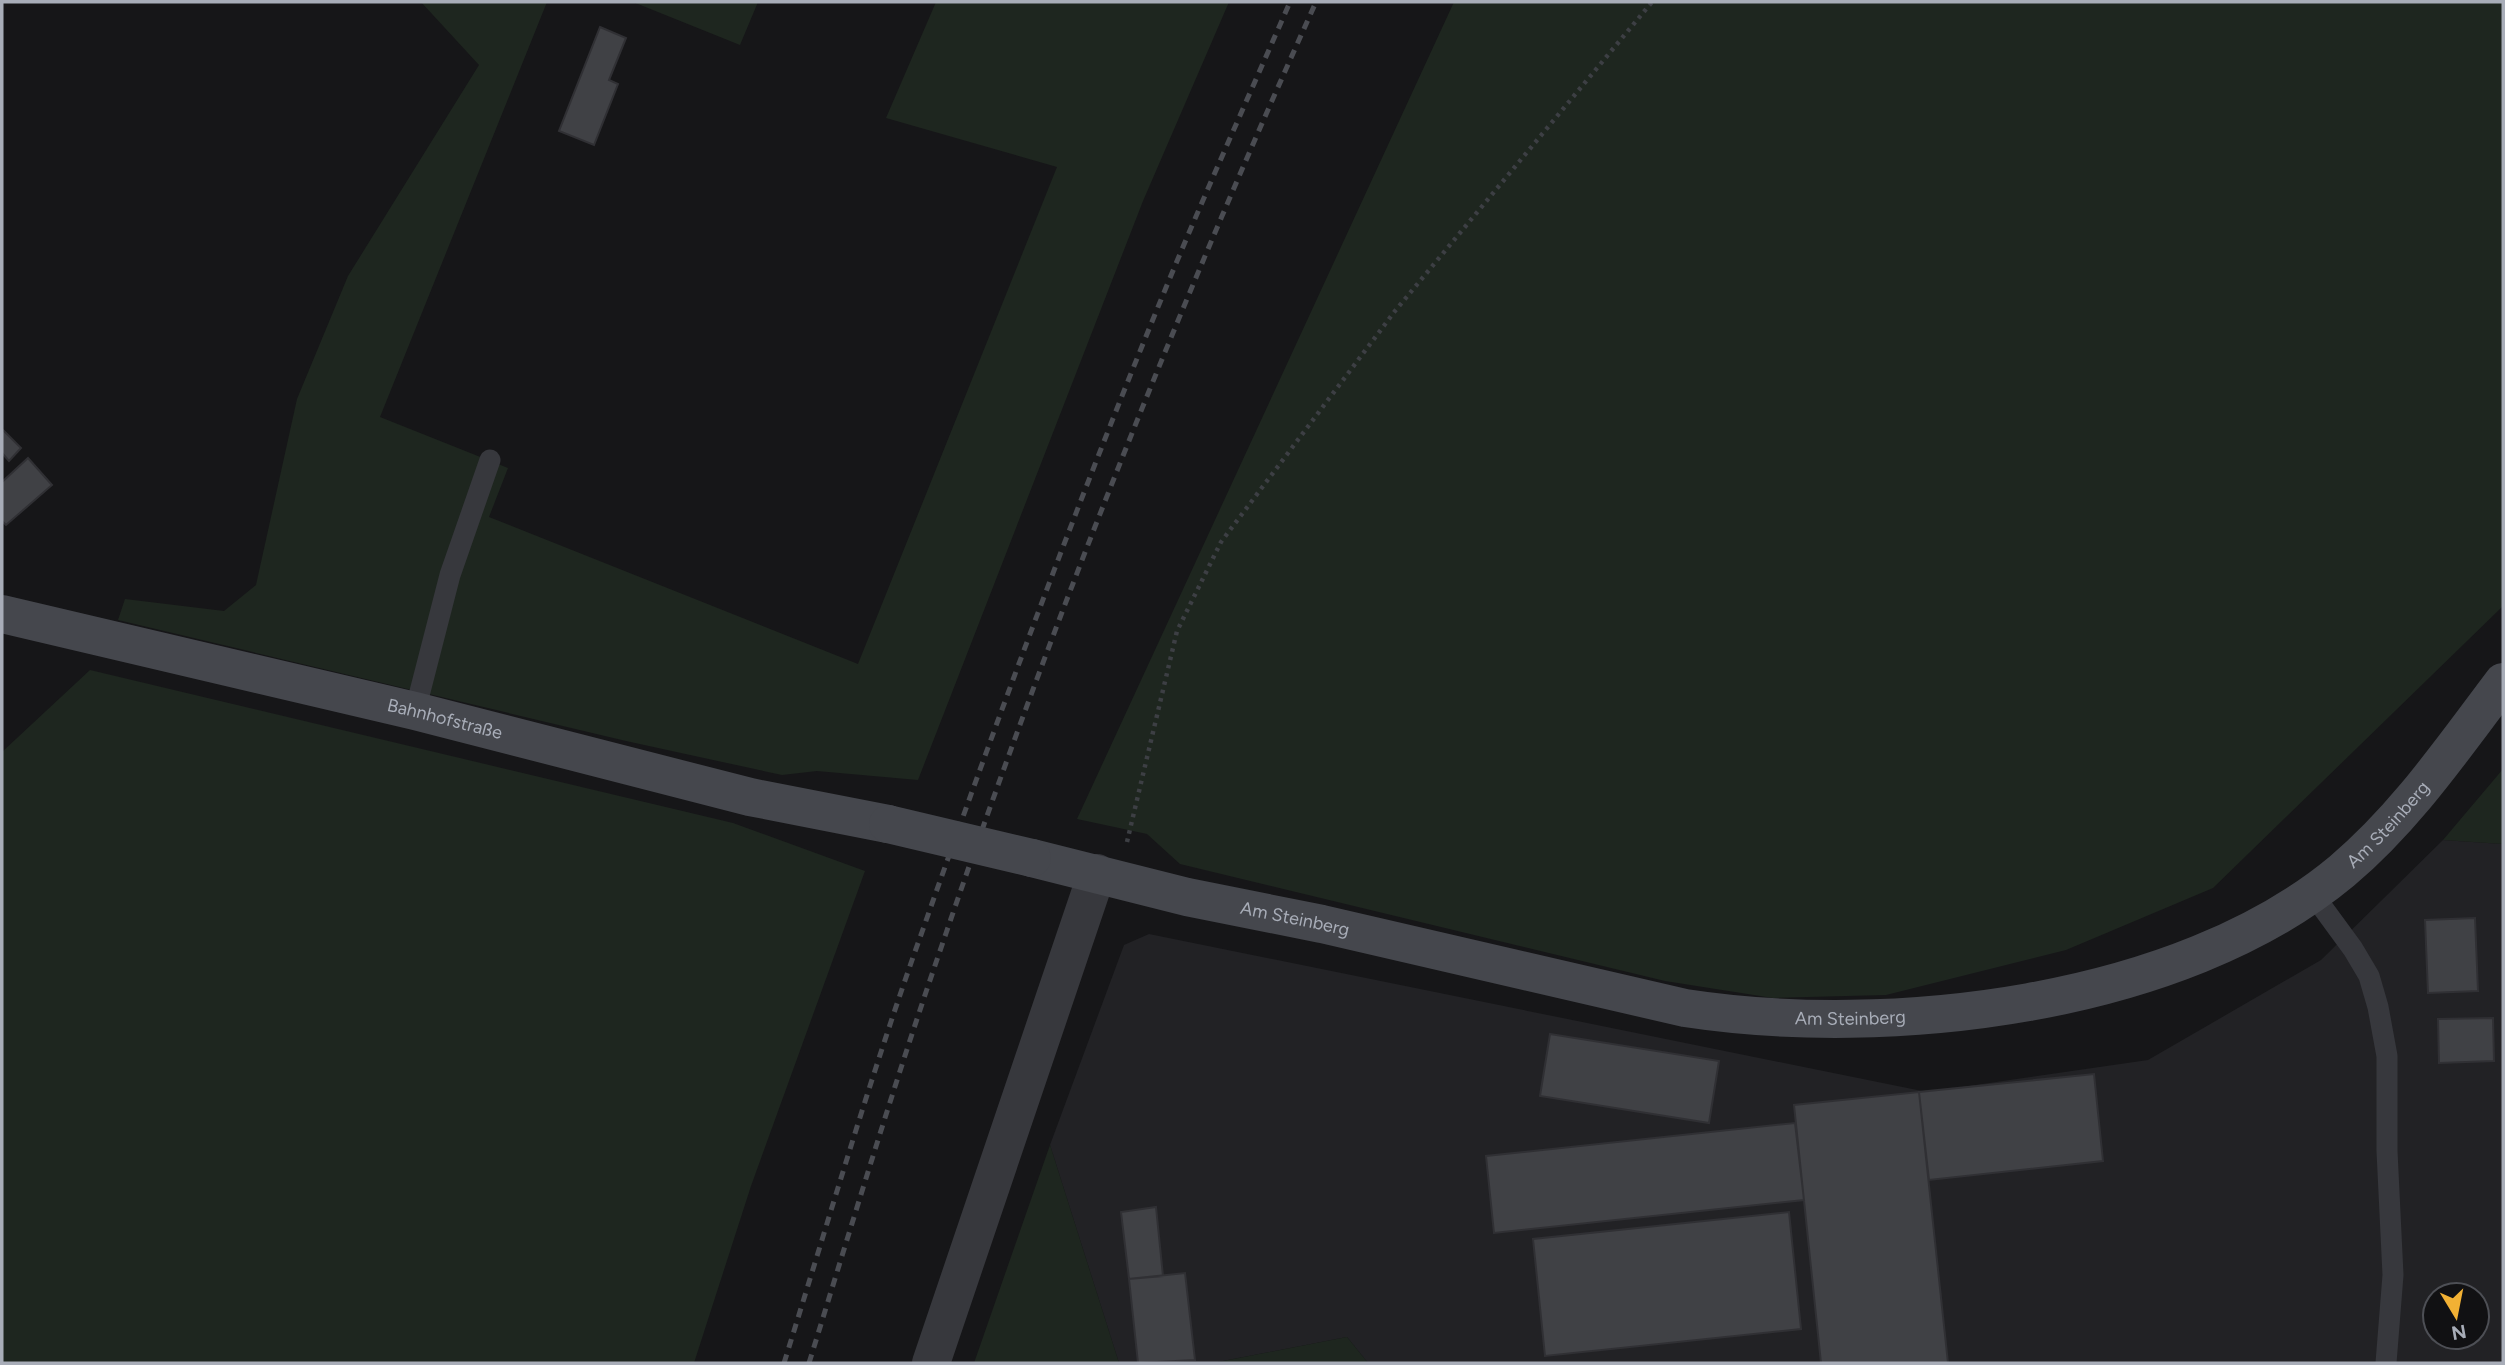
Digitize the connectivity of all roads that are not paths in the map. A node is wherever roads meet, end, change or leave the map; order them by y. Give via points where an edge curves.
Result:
1 (490, 460) dead end
2 (2, 614) edge
3 (2503, 682) edge
4 (415, 711) junction
5 (1032, 858) joint
6 (1097, 873) junction
7 (2312, 893) junction
8 (930, 1363) edge
9 (2386, 1363) edge

1 - 4 lane via 450,575
2 - 4 main road, Bahnhofstraße
3 - 7 main road, Am Steinberg via 2428,782 2378,839
4 - 5 main road, Bahnhofstraße, bridge via 750,797
5 - 6 main road, Am Steinberg
6 - 7 main road, Am Steinberg via 1685,1008 1799,1019 1928,1015 2097,987 2182,961
6 - 8 street
7 - 9 lane via 2369,976 2387,1056 2393,1275

